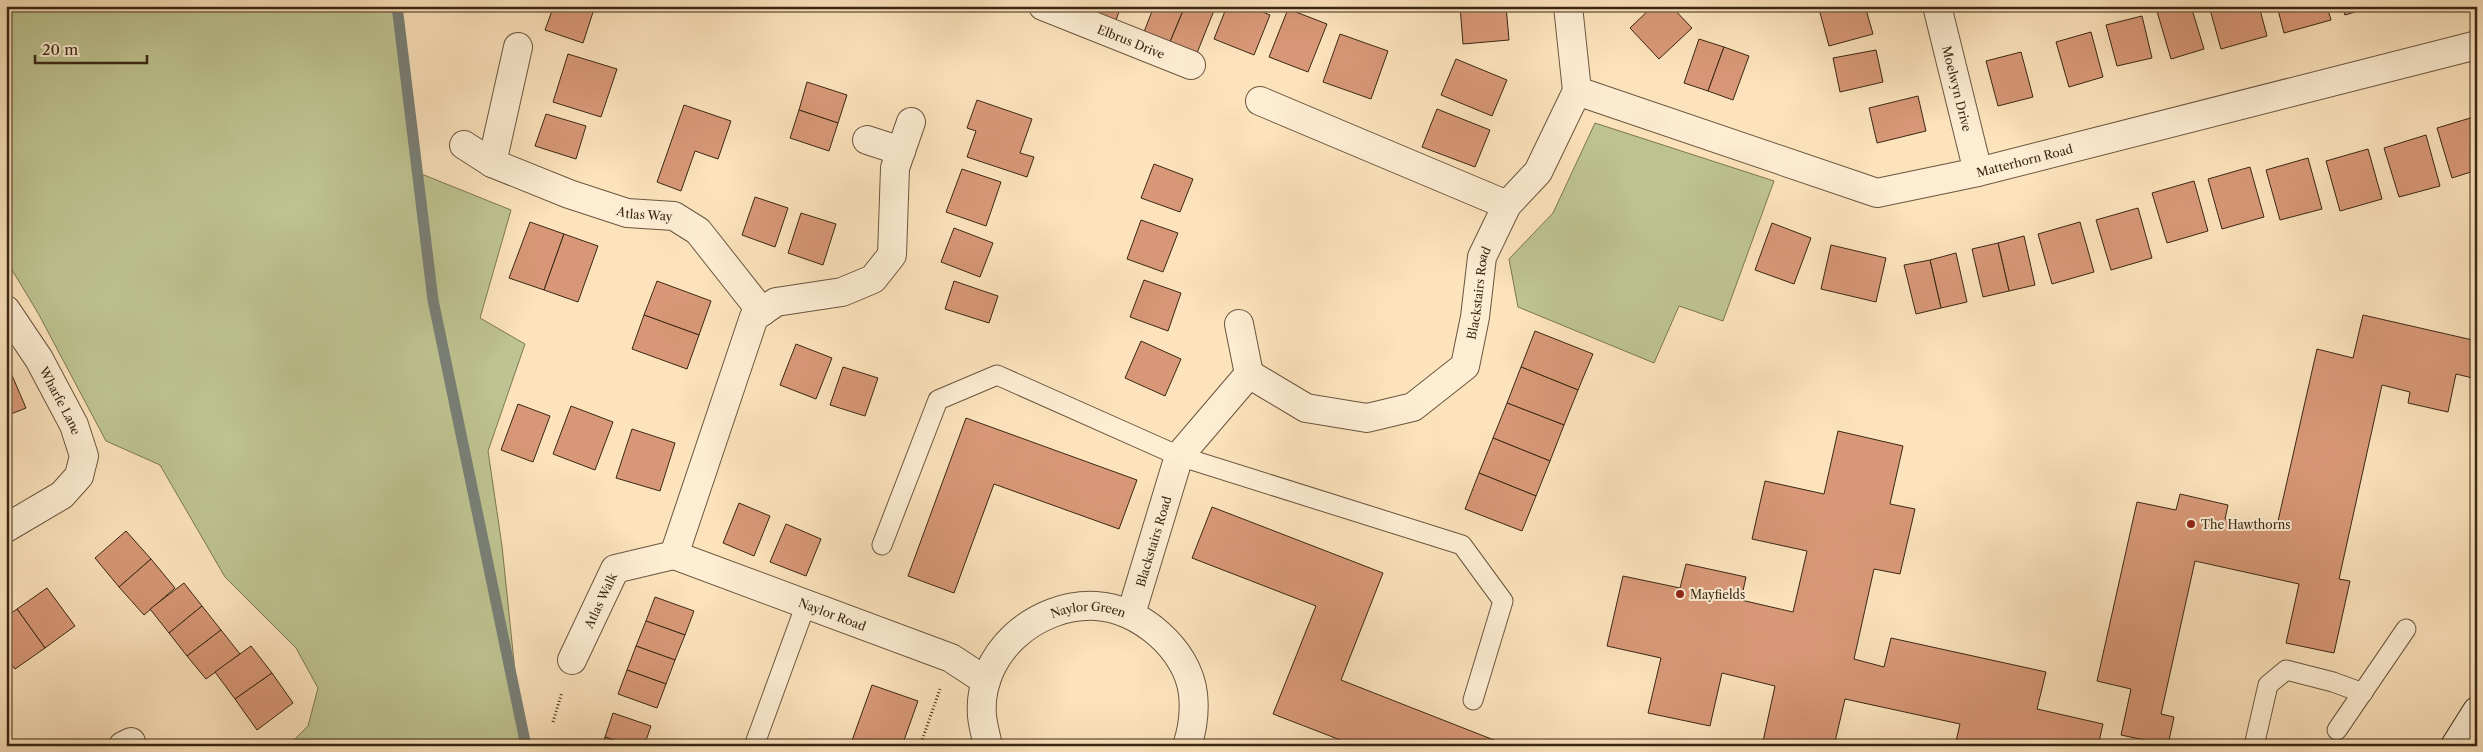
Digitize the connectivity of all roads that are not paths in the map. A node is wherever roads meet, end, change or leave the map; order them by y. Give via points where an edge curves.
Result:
1 (1043, 6) edge
2 (1568, 6) edge
3 (1937, 6) edge
4 (2477, 45) edge
5 (518, 47) dead end
6 (1191, 65) dead end
7 (1577, 91) junction
8 (1260, 101) dead end
9 (911, 122) dead end
10 (867, 140) dead end
11 (464, 145) dead end
12 (901, 151) junction
13 (492, 163) junction
14 (1978, 172) junction
15 (1506, 205) junction
16 (6, 310) edge
17 (762, 312) junction
18 (1239, 324) dead end
19 (1249, 374) junction
20 (1179, 456) junction
21 (6, 528) edge
22 (882, 545) dead end
23 (674, 555) junction
24 (806, 604) junction
25 (1131, 614) junction
26 (2406, 629) dead end
27 (572, 660) dead end
28 (986, 680) junction
29 (2363, 693) junction
30 (1473, 700) dead end
31 (2477, 711) edge
32 (2337, 730) dead end
33 (754, 746) edge
34 (988, 746) edge
35 (1187, 746) edge
36 (2254, 746) edge
37 (2455, 746) edge

1 - 6 street, Elbrus Drive
2 - 7 street
3 - 14 street, Moelwyn Drive
4 - 14 street, Matterhorn Road
5 - 13 street
7 - 14 street, Matterhorn Road via 1877,193
7 - 15 street, Blackstairs Road via 1538,172
8 - 15 street
9 - 12 street
10 - 12 street
11 - 13 street, Atlas Way
12 - 17 street via 895,168 892,255 873,279 842,292 776,302
13 - 17 street, Atlas Way via 627,213 674,216 698,231
15 - 19 street, Blackstairs Road via 1482,258 1465,366 1413,407 1368,418 1306,408
16 - 21 street, Wharfe Lane via 39,359 74,425 84,456 79,476 62,495
17 - 23 street via 754,317
18 - 19 street
19 - 20 street, Blackstairs Road
20 - 22 lane via 997,375 938,400
20 - 25 street, Blackstairs Road
20 - 30 lane via 1462,545 1503,601
23 - 24 street, Naylor Road
23 - 27 street, Atlas Walk via 615,569
24 - 28 street, Naylor Road via 951,658
24 - 33 lane
25 - 28 street, Naylor Green via 1097,606 1061,609 1028,624 1002,648
25 - 35 street, Naylor Green via 1160,633 1181,660 1193,692 1194,725
26 - 29 lane
28 - 34 street, Naylor Green via 982,715
29 - 32 lane
29 - 36 lane via 2286,670 2268,685
31 - 37 street

